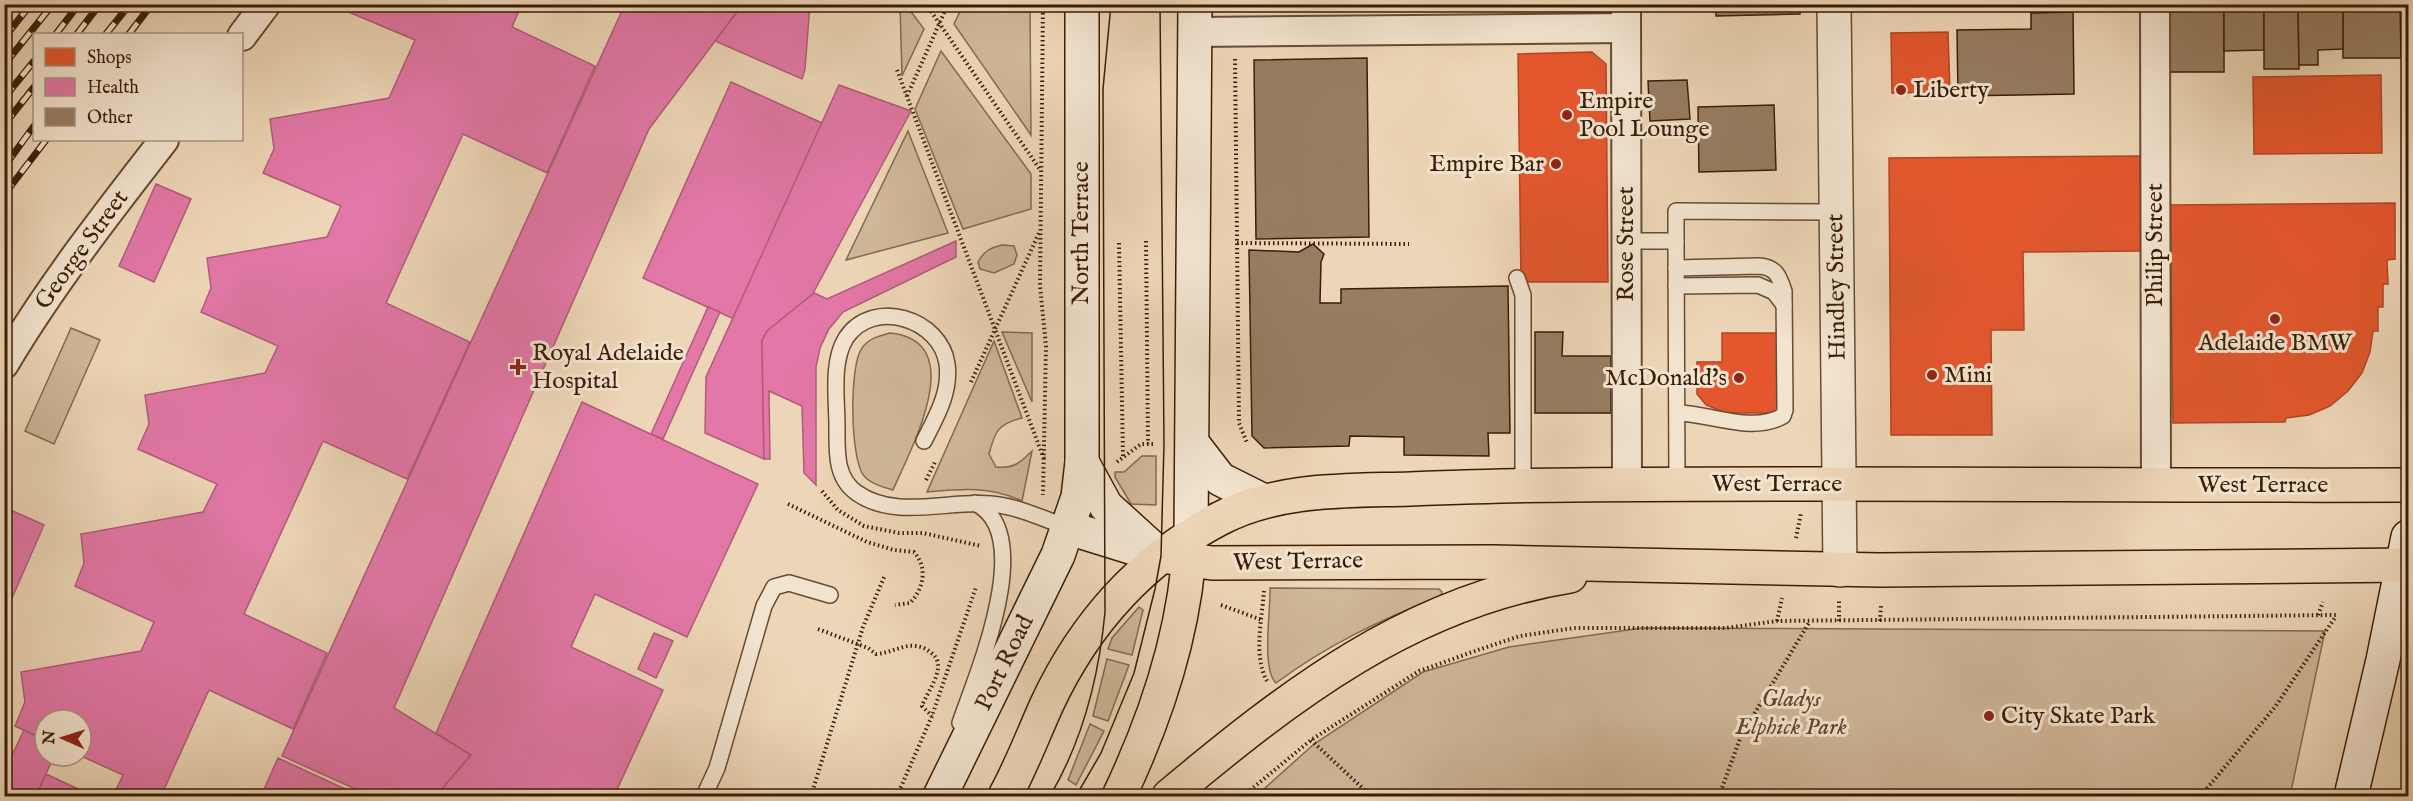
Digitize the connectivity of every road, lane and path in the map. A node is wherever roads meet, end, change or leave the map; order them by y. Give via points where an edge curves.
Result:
1 (266, 4) edge
2 (926, 4) edge
3 (948, 4) edge
4 (1043, 4) edge
5 (1082, 4) edge
6 (1834, 4) edge
7 (2155, 4) edge
8 (1626, 16) edge
9 (1195, 18) edge
10 (940, 23) junction
11 (243, 35) edge
12 (1235, 52) dead end
13 (897, 70) dead end
14 (907, 96) junction
15 (163, 141) edge
16 (1041, 171) junction
17 (1836, 212) junction
18 (1040, 230) junction
19 (1146, 240) dead end
20 (1626, 241) junction
21 (1676, 241) junction
22 (1119, 243) dead end
23 (1237, 243) junction
24 (1409, 244) dead end
25 (1676, 268) junction
26 (1517, 278) dead end
27 (1676, 286) junction
28 (1784, 305) junction
29 (994, 328) junction
30 (4, 364) edge
31 (970, 382) dead end
32 (1677, 413) junction
33 (924, 441) dead end
34 (1248, 443) dead end
35 (1148, 444) junction
36 (1155, 444) dead end
37 (1193, 444) junction
38 (1123, 456) junction
39 (936, 459) dead end
40 (1046, 462) junction
41 (1082, 462) junction
42 (1116, 462) dead end
43 (927, 480) dead end
44 (1627, 484) junction
45 (1677, 484) junction
46 (1839, 484) junction
47 (1523, 485) junction
48 (2156, 485) junction
49 (2409, 486) edge
50 (1264, 501) junction
51 (975, 503) junction
52 (788, 504) dead end
53 (1042, 505) dead end
54 (1069, 528) junction
55 (933, 535) dead end
56 (983, 546) dead end
57 (1180, 551) junction
58 (2407, 556) edge
59 (1673, 566) junction
60 (1840, 570) junction
61 (885, 575) dead end
62 (978, 580) dead end
63 (1264, 589) dead end
64 (830, 595) dead end
65 (2323, 602) dead end
66 (895, 605) dead end
67 (1221, 605) dead end
68 (1881, 606) dead end
69 (2318, 615) junction
70 (1262, 620) junction
71 (1810, 621) junction
72 (1881, 621) junction
73 (818, 629) dead end
74 (858, 644) junction
75 (1269, 685) dead end
76 (932, 716) junction
77 (1311, 740) junction
78 (704, 796) edge
79 (811, 796) edge
80 (897, 796) edge
81 (934, 796) edge
82 (940, 796) edge
83 (1005, 796) edge
84 (1119, 796) edge
85 (1169, 796) edge
86 (1243, 796) edge
87 (1371, 796) edge
88 (1719, 796) edge
89 (2196, 796) edge
90 (2351, 796) edge

1 - 11 street
2 - 10 path
3 - 10 path
4 - 16 path
5 - 41 main road, North Terrace
6 - 17 main road, Hindley Street
7 - 48 street, Philip Street
8 - 9 street
8 - 20 street, Rose Street
9 - 37 main road
10 - 14 path
10 - 16 path
12 - 23 path
13 - 14 path
14 - 29 path
15 - 30 street, George Street via 86,241
16 - 18 path
17 - 21 lane via 1676,211
17 - 46 main road, Hindley Street
18 - 29 path
18 - 40 path
19 - 35 path
20 - 21 lane
20 - 44 street, Rose Street
21 - 25 lane
22 - 38 path
23 - 24 path
23 - 34 path via 1239,423
25 - 27 lane
25 - 28 lane via 1769,267 1779,275
26 - 47 lane via 1523,295
27 - 28 lane via 1758,285 1774,292
27 - 32 lane
28 - 32 lane via 1783,416 1744,422
29 - 31 path
29 - 40 path
32 - 45 lane
33 - 51 lane via 946,391 947,362 940,344 926,329 906,318 879,318 858,325 846,339 837,370 838,456 846,481 857,494 879,504 924,507
35 - 36 path
35 - 38 path via 1141,444
37 - 50 main road via 1220,479
37 - 57 main road
38 - 42 path
39 - 43 path
40 - 53 path
41 - 54 main road, North Terrace
41 - 57 main road, North Terrace via 1106,506
44 - 45 main road, West Terrace
44 - 47 main road, West Terrace
45 - 46 main road, West Terrace
46 - 48 main road, West Terrace
46 - 60 main road, Hindley Street
47 - 50 main road, West Terrace via 1326,492
48 - 49 main road, West Terrace
50 - 57 main road, West Terrace via 1222,517
51 - 54 lane via 1012,508
51 - 81 lane via 988,512 998,528 1004,551 1002,570 988,643
52 - 66 path via 867,542 914,552 921,564 922,583 910,603
54 - 57 main road, West Terrace
54 - 82 main road, Port Road
55 - 56 path
57 - 59 main road, West Terrace
57 - 83 main road via 1118,595 1078,648 1047,704
57 - 84 main road via 1179,624 1163,687
58 - 60 main road, West Terrace
58 - 90 main road
59 - 60 main road, West Terrace
59 - 85 main road via 1561,578 1491,595 1423,619 1322,676
61 - 74 path
62 - 76 path
63 - 70 path
64 - 78 lane via 789,583 774,587 764,606 717,768
65 - 69 path
67 - 70 path
68 - 72 path
69 - 72 path
69 - 89 path via 2336,615 2275,707 2204,792
70 - 75 path via 1259,654
71 - 72 path
71 - 77 path via 1726,628 1574,628 1520,636 1419,671
71 - 88 path via 1742,736
73 - 74 path
74 - 76 path via 876,654 907,646 923,647 935,655 936,676 922,706
74 - 79 path
76 - 80 path
77 - 86 path
77 - 87 path

